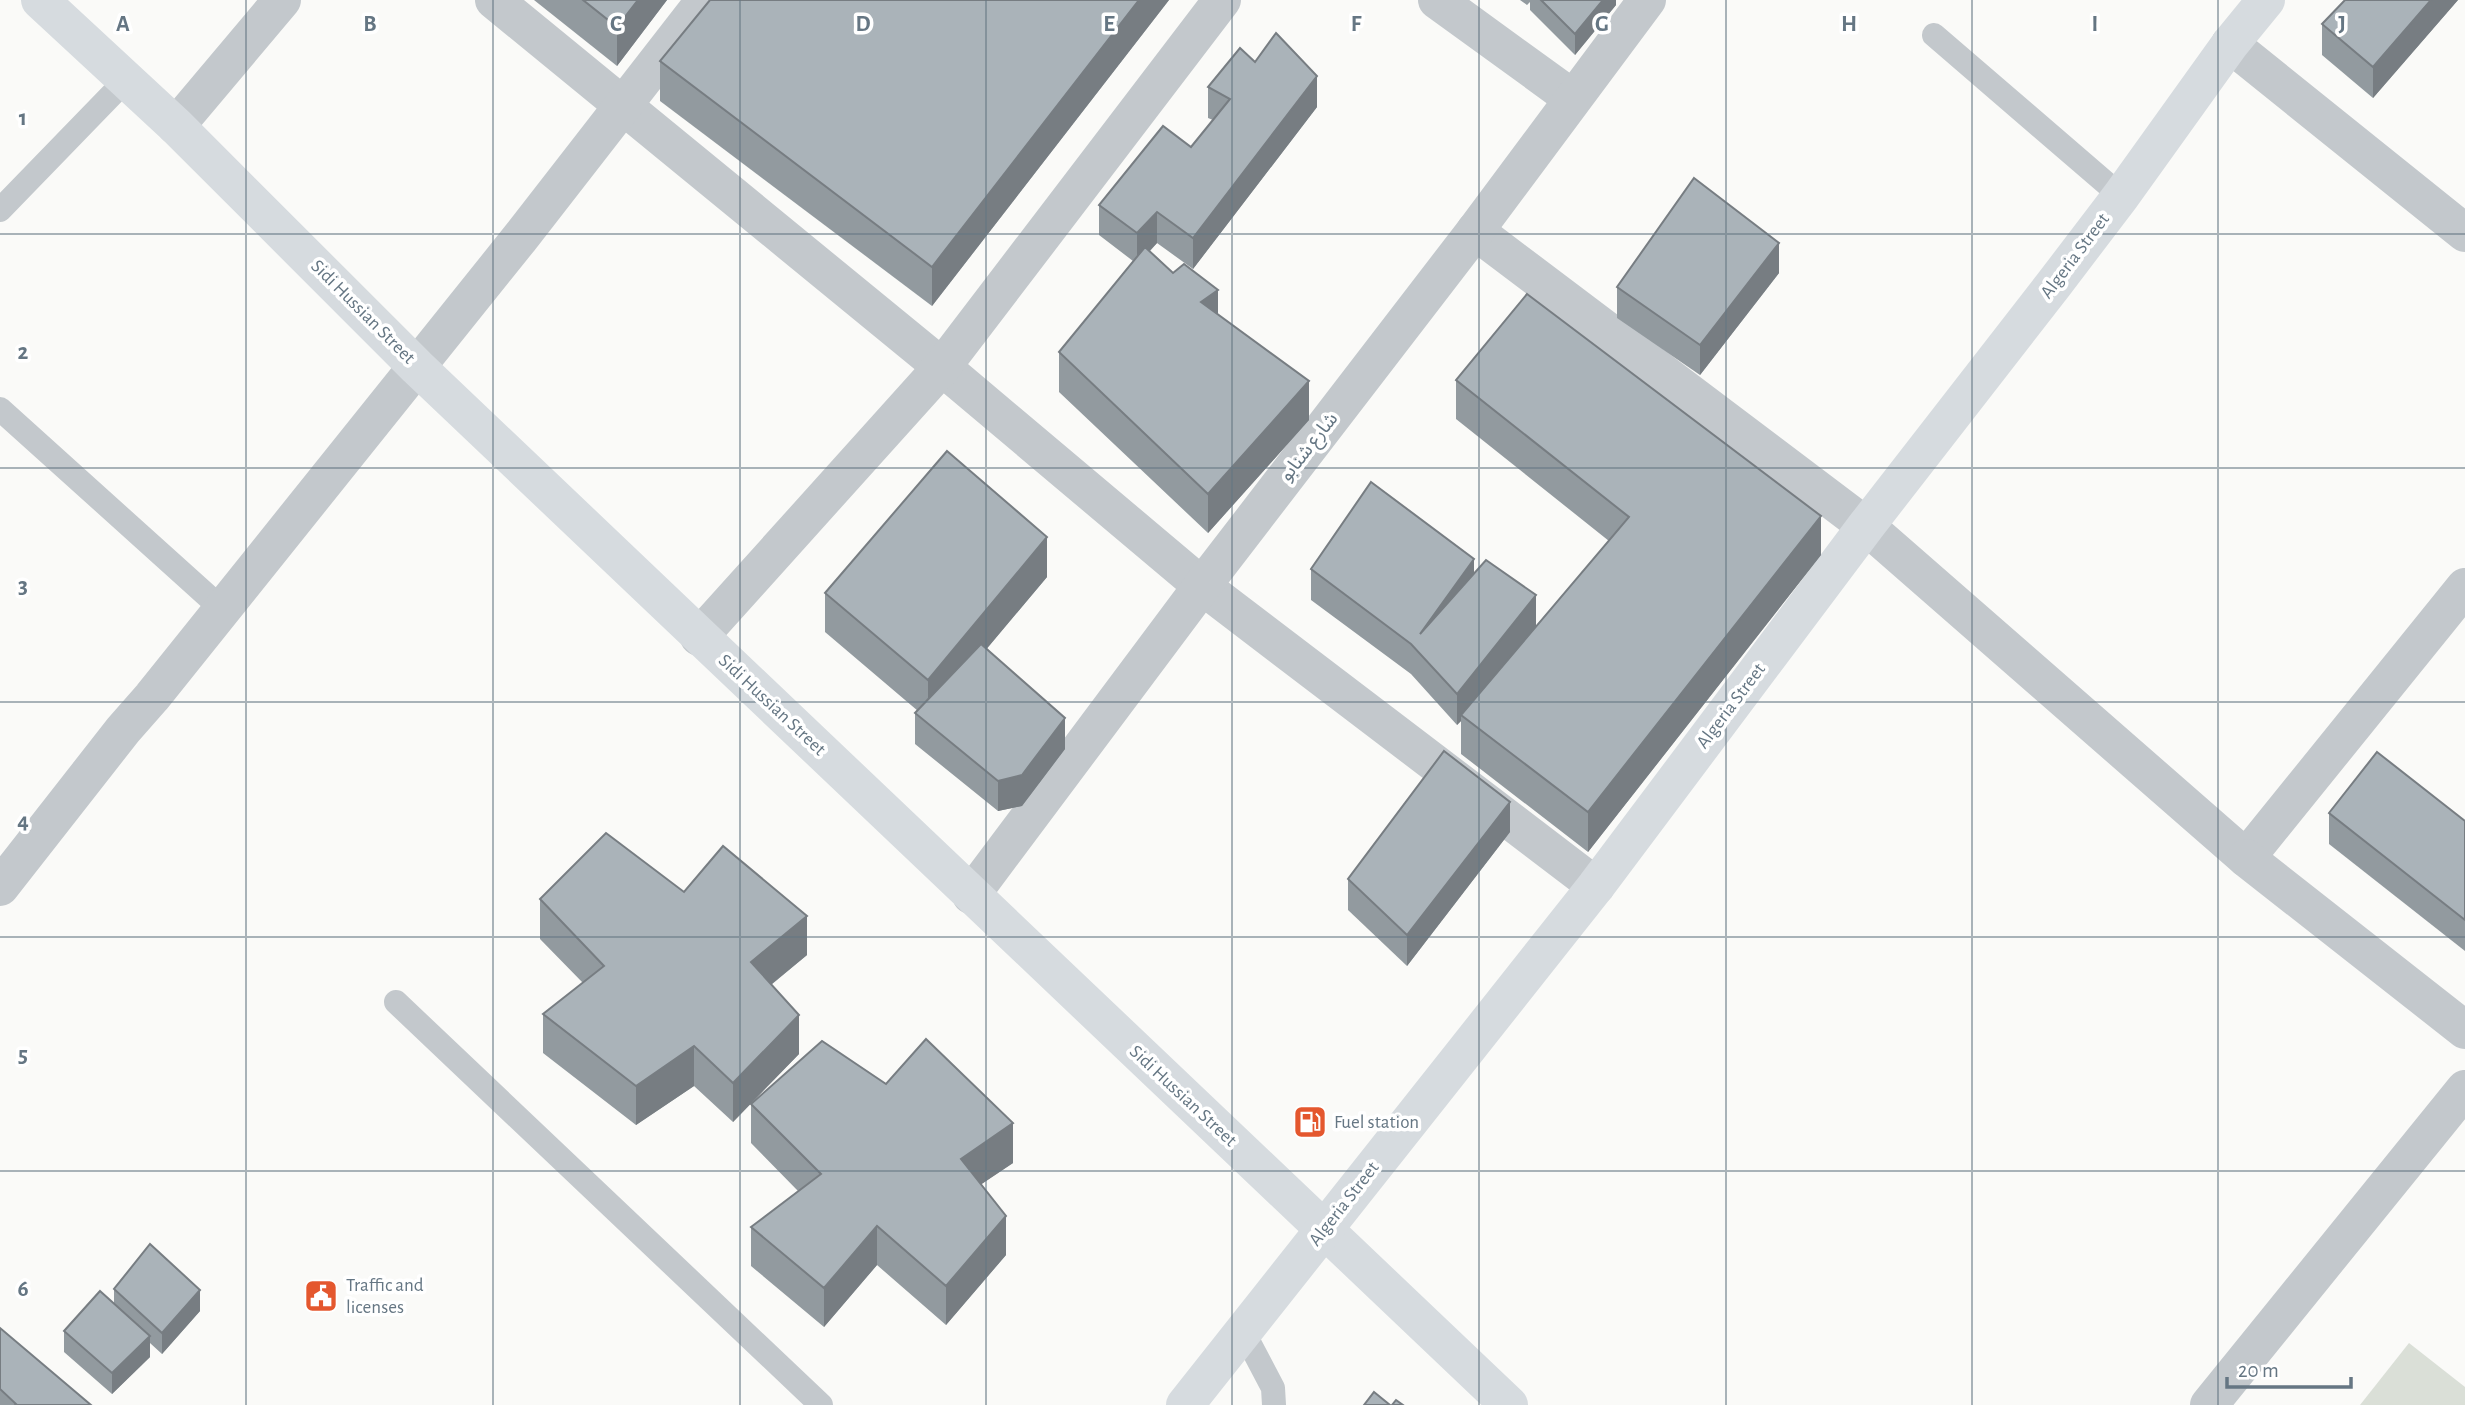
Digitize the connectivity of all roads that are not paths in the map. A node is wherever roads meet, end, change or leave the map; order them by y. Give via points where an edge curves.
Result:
1 (40, 0) edge
2 (282, 0) edge
3 (494, 0) edge
4 (705, 0) edge
5 (1222, 0) edge
6 (1437, 0) edge
7 (1647, 0) edge
8 (2266, 0) edge
9 (1934, 35) dead end
10 (2230, 44) junction
11 (126, 80) junction
12 (1572, 98) junction
13 (621, 106) junction
14 (176, 126) junction
15 (2121, 196) junction
16 (0, 210) edge
17 (1475, 231) junction
18 (2465, 233) edge
19 (417, 367) junction
20 (942, 367) junction
21 (0, 409) edge
22 (1866, 526) junction
23 (1202, 586) junction
24 (2465, 587) edge
25 (222, 609) junction
26 (699, 636) junction
27 (2246, 858) junction
28 (1596, 886) junction
29 (0, 887) edge
30 (971, 895) junction
31 (396, 1002) dead end
32 (2465, 1030) edge
33 (2465, 1088) edge
34 (1324, 1228) junction
35 (1243, 1331) junction
36 (821, 1405) edge
37 (1185, 1405) edge
38 (1274, 1405) edge
39 (1509, 1405) edge
40 (2209, 1405) edge

1 - 11 main road, Sidi Hussian Street
2 - 14 street
3 - 13 street
4 - 13 street
5 - 20 street
6 - 12 street
7 - 12 street, شارع شنابو
8 - 10 main road, Algeria Street
9 - 15 lane
10 - 15 main road, Algeria Street
10 - 18 street
11 - 14 main road, Sidi Hussian Street
11 - 16 lane
12 - 17 street, شارع شنابو
13 - 19 street
13 - 20 street
14 - 19 main road, Sidi Hussian Street
15 - 22 main road, Algeria Street
17 - 22 street
17 - 23 street, شارع شنابو
19 - 25 street
19 - 26 main road, Sidi Hussian Street
20 - 23 street
20 - 26 street
21 - 25 lane
22 - 27 street
22 - 28 main road, Algeria Street
23 - 28 street
23 - 30 street, شارع شنابو
24 - 27 street
25 - 29 street
26 - 30 main road, Sidi Hussian Street
27 - 32 street
28 - 34 main road, Algeria Street
30 - 34 main road, Sidi Hussian Street
31 - 36 lane
33 - 40 street
34 - 35 main road, Algeria Street
34 - 39 main road, Sidi Hussian Street
35 - 37 main road, Algeria Street
35 - 38 lane via 1273,1388

